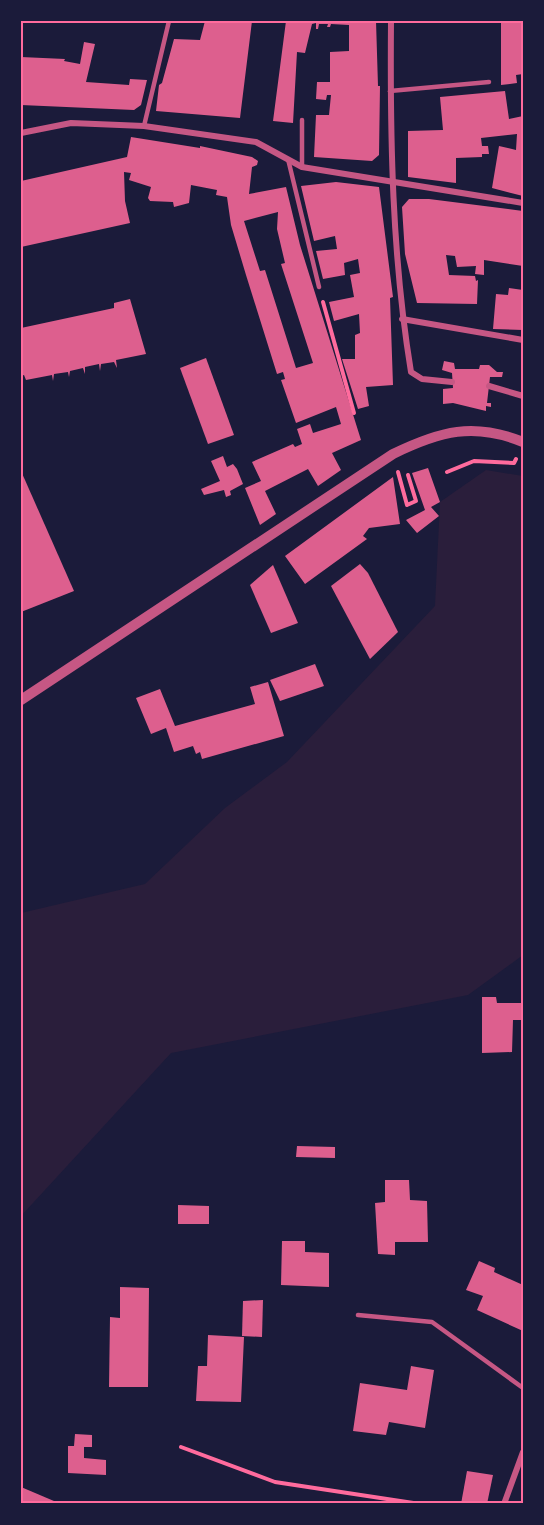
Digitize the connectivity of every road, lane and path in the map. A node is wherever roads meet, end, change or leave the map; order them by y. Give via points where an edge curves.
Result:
1 (169, 21) edge
2 (391, 21) edge
3 (489, 82) dead end
4 (390, 91) junction
5 (302, 120) dead end
6 (144, 126) junction
7 (21, 133) edge
8 (288, 159) junction
9 (302, 167) junction
10 (391, 181) junction
11 (523, 203) edge
12 (319, 287) joint
13 (402, 319) junction
14 (523, 340) edge
15 (452, 382) dead end
16 (489, 386) dead end
17 (523, 396) edge
18 (354, 413) dead end
19 (523, 442) edge
20 (519, 454) dead end
21 (447, 472) dead end
22 (408, 475) dead end
23 (405, 497) dead end
24 (21, 700) edge
25 (358, 1315) dead end
26 (523, 1388) edge
27 (182, 1446) dead end
28 (523, 1452) edge
29 (420, 1504) edge
30 (504, 1504) edge

1 - 6 lane
2 - 4 street
3 - 4 lane
4 - 10 street
5 - 9 lane
6 - 7 street via 70,123
6 - 8 street via 256,142
8 - 9 street
8 - 12 lane
9 - 10 street
10 - 11 street
10 - 13 street
12 - 18 path
13 - 14 street
13 - 15 street via 411,372 422,379
16 - 17 street
19 - 24 street via 498,432 464,430 426,438 393,454
20 - 21 path via 514,463 474,461
22 - 23 path via 416,501 407,505
25 - 26 lane via 432,1322
27 - 29 path via 275,1482
28 - 30 street

